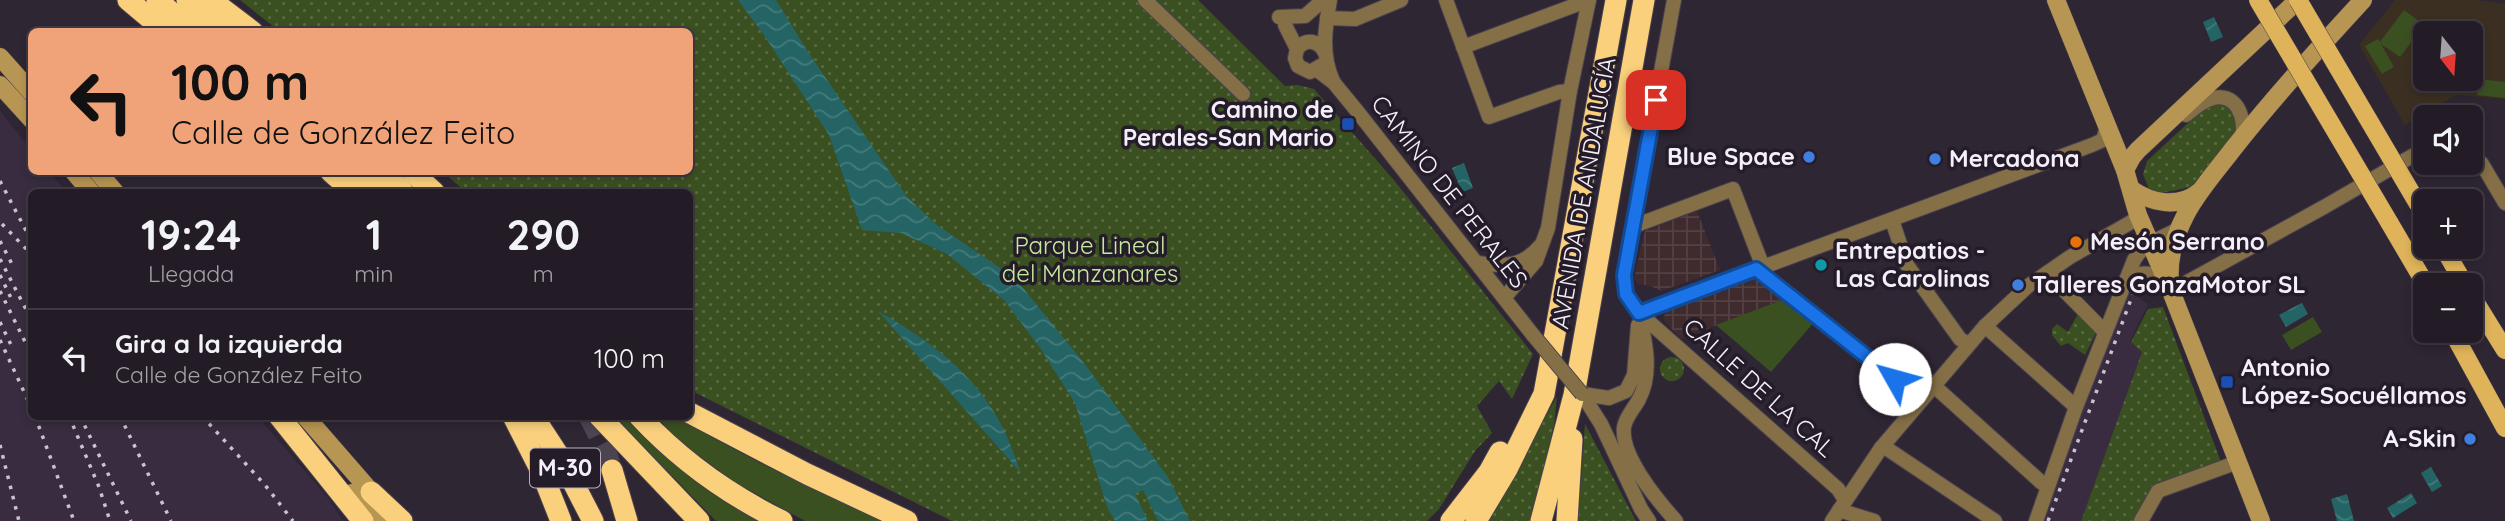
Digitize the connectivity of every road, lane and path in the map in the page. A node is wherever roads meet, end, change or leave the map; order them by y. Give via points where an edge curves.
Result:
1 (128, 0) edge
2 (157, 0) edge
3 (187, 0) edge
4 (211, 0) edge
5 (1145, 0) edge
6 (1323, 0) edge
7 (1330, 0) edge
8 (1401, 0) edge
9 (1446, 0) edge
10 (1589, 0) edge
11 (1604, 0) edge
12 (1616, 0) edge
13 (1644, 0) edge
14 (1674, 0) edge
15 (2056, 0) edge
16 (2258, 0) edge
17 (2298, 0) edge
18 (2363, 0) edge
19 (1279, 17) dead end
20 (1326, 22) junction
21 (161, 28) edge
22 (190, 28) edge
23 (221, 28) edge
24 (248, 28) edge
25 (1305, 44) junction
26 (1463, 47) junction
27 (0, 57) edge
28 (1322, 62) junction
29 (0, 85) edge
30 (28, 88) edge
31 (1599, 90) junction
32 (1570, 91) junction
33 (1243, 94) dead end
34 (28, 116) edge
35 (2160, 132) junction
36 (2108, 138) junction
37 (2242, 138) junction
38 (2138, 150) junction
39 (2413, 156) edge
40 (2483, 166) edge
41 (2125, 170) junction
42 (77, 175) edge
43 (100, 175) edge
44 (333, 175) edge
45 (360, 175) edge
46 (386, 175) edge
47 (415, 175) edge
48 (88, 189) edge
49 (112, 189) edge
50 (350, 189) edge
51 (376, 189) edge
52 (400, 189) edge
53 (431, 189) edge
54 (2131, 189) junction
55 (2202, 190) junction
56 (2413, 197) edge
57 (2505, 203) edge
58 (2138, 215) junction
59 (1892, 220) junction
60 (1634, 226) junction
61 (2179, 228) junction
62 (1545, 239) junction
63 (2150, 244) junction
64 (1478, 263) junction
65 (1759, 268) junction
66 (2047, 273) junction
67 (2419, 273) edge
68 (2126, 280) junction
69 (2168, 285) junction
70 (1504, 298) junction
71 (1639, 313) junction
72 (2483, 314) edge
73 (1985, 326) junction
74 (2105, 332) junction
75 (1557, 334) junction
76 (2459, 343) edge
77 (1968, 344) junction
78 (2505, 350) edge
79 (1933, 385) junction
80 (1578, 395) junction
81 (1923, 398) junction
82 (2076, 407) junction
83 (693, 415) edge
84 (282, 420) edge
85 (283, 420) edge
86 (308, 420) edge
87 (515, 420) edge
88 (536, 420) edge
89 (591, 420) edge
90 (603, 420) edge
91 (643, 420) edge
92 (2505, 428) edge
93 (1881, 448) junction
94 (2238, 462) junction
95 (612, 470) tunnel mouth
96 (2048, 484) junction
97 (371, 492) junction
98 (1634, 495) junction
99 (1839, 510) edge
100 (363, 521) edge
101 (378, 521) edge
102 (395, 521) edge
103 (402, 521) edge
104 (561, 521) edge
105 (593, 521) edge
106 (627, 521) edge
107 (679, 521) edge
108 (699, 521) edge
109 (782, 521) edge
110 (907, 521) edge
111 (1451, 521) edge
112 (1476, 521) edge
113 (1541, 521) edge
114 (1567, 521) edge
115 (1643, 521) edge
116 (1649, 521) edge
117 (1660, 521) edge
118 (1676, 521) edge
119 (1874, 521) edge
120 (1995, 521) edge
121 (2036, 521) edge
122 (2141, 521) edge
123 (2261, 521) edge

1 - 21 highway
2 - 22 highway
3 - 23 highway
4 - 24 highway
5 - 33 street
6 - 19 street via 1305,16
7 - 20 street
8 - 20 street via 1355,19
9 - 26 street
10 - 26 street
10 - 32 street
11 - 31 highway via 1596,64
12 - 31 highway, AVENIDA DE ANDALUCÍA
13 - 80 highway, AVENIDA DE ANDALUCÍA
14 - 60 street
15 - 36 street
16 - 67 main road, bridge
17 - 35 street
17 - 56 main road, bridge
18 - 37 street
20 - 25 street
20 - 28 street
25 - 28 street, CAMINO DE PERALES via 1317,43
25 - 28 street, CAMINO DE PERALES via 1295,58 1298,65 1303,70
26 - 32 street via 1489,117
27 - 30 street
28 - 64 street, CAMINO DE PERALES
29 - 34 street
31 - 75 highway, AVENIDA DE ANDALUCÍA
32 - 62 street
35 - 37 street via 2198,105 2219,97 2240,110 2245,125
35 - 38 street
36 - 38 street via 2121,150
36 - 41 street
36 - 59 street
37 - 55 street
38 - 41 street
39 - 69 street via 2325,207
40 - 57 street
41 - 54 street
42 - 48 street
43 - 49 street
44 - 50 highway
45 - 51 highway
46 - 52 highway
47 - 53 highway
54 - 55 street via 2166,202 2188,199
54 - 58 street
55 - 61 street
58 - 63 street
58 - 66 street
59 - 65 street
59 - 77 street via 1908,265
60 - 65 street via 1733,189
60 - 71 street via 1624,275 1626,294
61 - 63 street
61 - 69 street
62 - 64 street via 1528,258 1510,265
62 - 70 street via 1536,261
63 - 68 street via 2138,254
63 - 69 street
64 - 70 street, CAMINO DE PERALES
65 - 71 street
65 - 81 street
66 - 73 street
66 - 74 street
68 - 69 street via 2145,273
68 - 74 street
69 - 94 street
70 - 80 street, CAMINO DE PERALES, bridge
71 - 80 street via 1634,375 1626,391 1609,398
71 - 99 street, CALLE DE LA CAL via 1838,489
71 - 118 street via 1646,348 1645,381 1627,417 1624,436 1644,481
72 - 78 main road
73 - 77 street
73 - 82 street
74 - 82 street
75 - 111 highway via 1532,396 1489,472
75 - 112 highway via 1544,394
76 - 92 main road
77 - 79 street
79 - 81 street
79 - 96 street
80 - 98 street, CAMINO DE PERALES via 1601,424
80 - 113 highway
80 - 114 highway
81 - 93 street
82 - 96 street
83 - 110 highway
84 - 100 highway
85 - 101 street
86 - 97 street
87 - 104 highway
88 - 105 highway, M-30
89 - 107 highway via 652,483
90 - 108 highway
91 - 109 highway via 686,461
93 - 99 street
93 - 120 street
94 - 122 street via 2158,491
94 - 123 street
95 - 106 highway
96 - 121 street
97 - 102 street
97 - 103 highway
98 - 115 street, CAMINO DE PERALES
98 - 116 street, CAMINO DE PERALES
98 - 117 street, CAMINO DE PERALES
99 - 119 street

